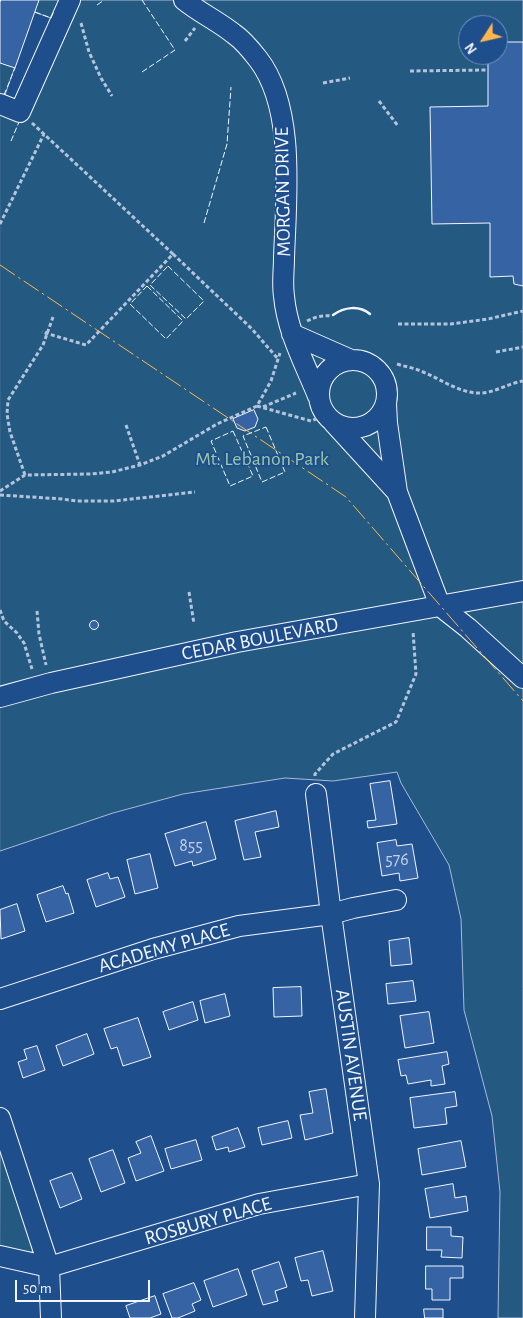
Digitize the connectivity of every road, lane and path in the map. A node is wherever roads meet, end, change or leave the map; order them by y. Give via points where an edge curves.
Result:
1 (184, 0) edge
2 (75, 8) edge
3 (198, 24) dead end
4 (185, 41) dead end
5 (488, 70) dead end
6 (410, 71) dead end
7 (350, 78) dead end
8 (323, 84) dead end
9 (112, 96) dead end
10 (378, 100) dead end
11 (0, 104) edge
12 (20, 112) junction
13 (398, 126) dead end
14 (44, 134) junction
15 (0, 224) edge
16 (173, 254) junction
17 (523, 311) edge
18 (331, 316) dead end
19 (53, 317) dead end
20 (398, 324) dead end
21 (42, 332) dead end
22 (47, 334) junction
23 (293, 335) junction
24 (523, 347) edge
25 (496, 352) dead end
26 (278, 359) junction
27 (351, 360) junction
28 (397, 364) dead end
29 (523, 381) edge
30 (297, 393) dead end
31 (318, 396) junction
32 (386, 403) junction
33 (257, 406) junction
34 (262, 407) junction
35 (329, 418) junction
36 (126, 425) dead end
37 (140, 465) junction
38 (25, 475) junction
39 (0, 491) edge
40 (196, 492) dead end
41 (397, 492) junction
42 (0, 495) edge
43 (523, 591) edge
44 (189, 592) dead end
45 (440, 606) junction
46 (0, 610) edge
47 (37, 611) dead end
48 (194, 624) dead end
49 (413, 631) dead end
50 (523, 678) edge
51 (44, 684) junction
52 (0, 697) edge
53 (316, 794) joint
54 (396, 900) dead end
55 (331, 914) junction
56 (0, 999) edge
57 (0, 1118) edge
58 (369, 1184) junction
59 (0, 1256) edge
60 (49, 1267) junction
61 (52, 1318) edge
62 (365, 1318) edge

1 - 23 street, MORGAN DRIVE via 235,34 271,79 285,142 283,294
2 - 9 path via 90,52
2 - 12 street
3 - 4 path
5 - 6 path
7 - 8 path
10 - 13 path
11 - 12 street
12 - 14 path
14 - 15 path
14 - 16 path
16 - 22 path via 86,346
16 - 26 path via 252,329
17 - 20 path via 450,324
18 - 23 path via 314,318
19 - 22 path
21 - 22 path
22 - 38 path via 8,400 10,432
23 - 26 path
23 - 27 street
23 - 31 street, MORGAN DRIVE
24 - 25 path
26 - 33 path via 271,381
27 - 31 street via 331,368 319,386
27 - 32 street via 371,365 380,372 388,392
28 - 29 path via 470,392 497,390
30 - 34 path
31 - 35 street via 320,406
32 - 35 street via 374,422 364,427 342,427
32 - 41 street
33 - 34 path
33 - 37 path
34 - 35 path via 311,421
35 - 41 street
36 - 37 path
37 - 38 path via 91,474
38 - 39 path
40 - 42 path via 114,501
41 - 45 street
43 - 45 street, CEDAR BOULEVARD
44 - 48 path
45 - 50 street
45 - 51 street, CEDAR BOULEVARD via 237,642
46 - 51 path via 4,621 24,643
47 - 51 path
49 - 53 path via 416,674 396,722 332,754 315,774
51 - 52 street, CEDAR BOULEVARD
53 - 55 street, AUSTIN AVENUE
54 - 55 street, ACADEMY PLACE
55 - 56 street, ACADEMY PLACE via 239,926 154,949
55 - 58 street, AUSTIN AVENUE
57 - 60 street
58 - 60 street, ROSBURY PLACE via 259,1204
58 - 62 street, AUSTIN AVENUE
59 - 60 street
60 - 61 street

